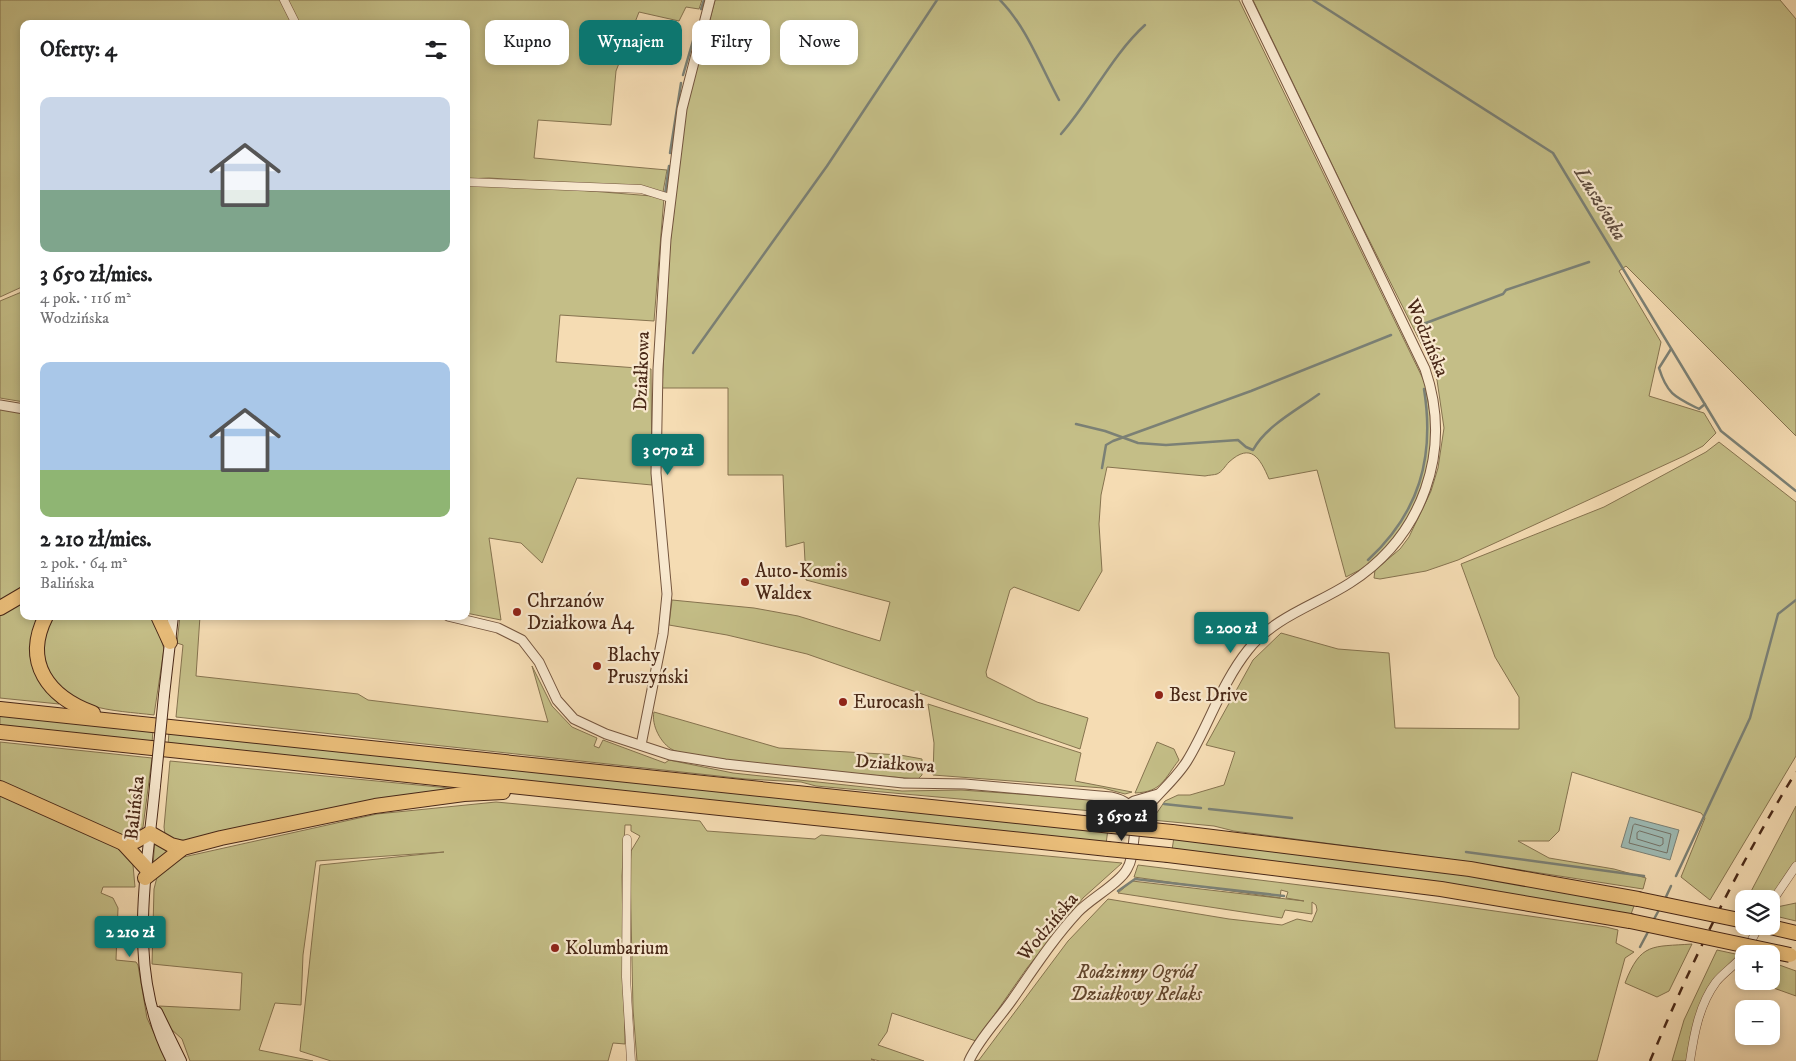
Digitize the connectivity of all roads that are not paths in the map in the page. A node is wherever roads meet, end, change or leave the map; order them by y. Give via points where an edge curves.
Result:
1 (284, 0) edge
2 (710, 0) edge
3 (1247, 0) edge
4 (294, 20) edge
5 (470, 182) edge
6 (670, 198) junction
7 (2, 406) edge
8 (20, 408) edge
9 (20, 596) edge
10 (0, 608) edge
11 (44, 620) edge
12 (160, 620) edge
13 (173, 620) edge
14 (465, 620) edge
15 (170, 642) junction
16 (0, 709) edge
17 (112, 721) junction
18 (0, 732) edge
19 (641, 745) junction
20 (0, 788) edge
21 (548, 789) junction
22 (1163, 792) junction
23 (1129, 804) junction
24 (1138, 820) junction
25 (150, 833) junction
26 (627, 840) dead end
27 (123, 844) junction
28 (183, 848) junction
29 (1796, 866) edge
30 (146, 873) junction
31 (1780, 890) edge
32 (1735, 919) edge
33 (1780, 929) edge
34 (1796, 933) edge
35 (1793, 956) edge
36 (1735, 963) edge
37 (151, 1003) junction
38 (172, 1061) edge
39 (181, 1061) edge
40 (632, 1061) edge
41 (969, 1061) edge
42 (1690, 1061) edge

1 - 4 street
2 - 6 street, Działkowa via 682,109
3 - 22 street, Wodzińska via 1419,355 1433,395 1435,445 1423,496 1392,549 1348,584 1300,609 1259,637 1235,668 1188,759
5 - 6 street via 641,189
6 - 19 street, Działkowa via 662,285 656,454 667,594 660,650
7 - 8 street
9 - 10 highway
11 - 17 highway via 37,642 41,670 47,683 71,705
12 - 15 highway
13 - 15 main road, Balińska
14 - 19 street, Działkowa via 498,628 522,640 539,662 557,700 574,719
15 - 25 main road, Balińska, bridge
16 - 17 highway
17 - 32 highway, bridge via 1330,850 1470,870
18 - 21 highway
19 - 23 street, Działkowa via 681,758 724,764 926,785 965,784 1111,797
20 - 27 highway
21 - 28 highway via 464,794 375,806
21 - 35 highway, bridge via 1108,848 1441,889 1630,921
22 - 23 street
22 - 24 street, Wodzińska
23 - 24 street
24 - 41 street, Wodzińska via 1128,868 1077,912
25 - 27 highway
25 - 28 highway
25 - 30 main road, Balińska
26 - 40 street via 626,977
27 - 30 highway
28 - 30 highway
29 - 31 street
30 - 37 main road, Balińska via 141,938
33 - 34 highway
36 - 42 street via 1716,982 1708,996 1694,1034
37 - 38 main road, Balińska via 156,1027
37 - 39 main road, Balińska

